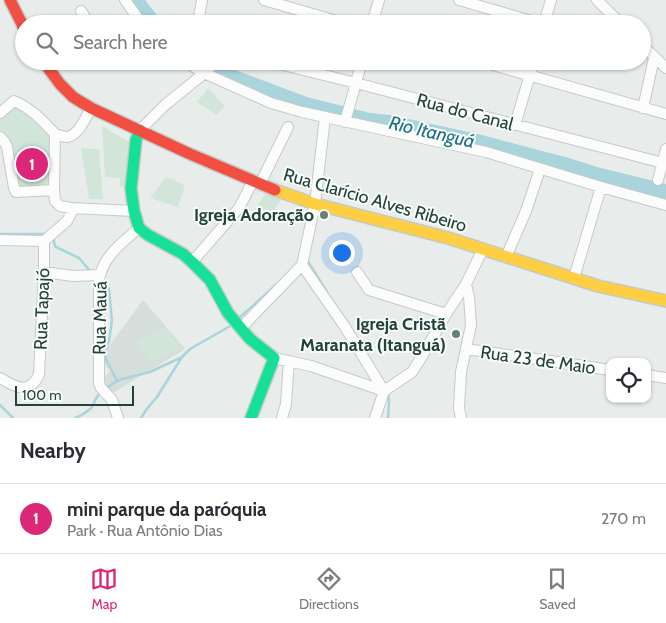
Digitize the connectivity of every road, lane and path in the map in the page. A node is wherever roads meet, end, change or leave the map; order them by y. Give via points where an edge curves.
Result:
1 (10, 0) edge
2 (126, 0) edge
3 (202, 0) edge
4 (264, 0) edge
5 (379, 0) edge
6 (459, 0) edge
7 (551, 0) edge
8 (598, 0) edge
9 (602, 0) edge
10 (81, 11) dead end
11 (18, 15) edge
12 (84, 15) edge
13 (136, 15) edge
14 (199, 15) edge
15 (316, 15) edge
16 (375, 15) edge
17 (512, 15) edge
18 (546, 15) edge
19 (612, 15) edge
20 (651, 57) edge
21 (666, 68) edge
22 (50, 70) edge
23 (208, 70) edge
24 (213, 70) edge
25 (303, 70) edge
26 (360, 70) edge
27 (510, 70) edge
28 (532, 70) edge
29 (647, 70) edge
30 (530, 76) junction
31 (356, 83) junction
32 (91, 108) junction
33 (643, 108) junction
34 (0, 113) edge
35 (666, 114) edge
36 (347, 116) junction
37 (325, 117) junction
38 (515, 125) junction
39 (288, 128) dead end
40 (140, 130) junction
41 (55, 134) junction
42 (0, 137) edge
43 (3, 148) edge
44 (666, 149) edge
45 (662, 163) junction
46 (540, 169) junction
47 (658, 180) dead end
48 (256, 182) junction
49 (601, 187) junction
50 (54, 190) junction
51 (315, 204) junction
52 (666, 205) edge
53 (74, 208) junction
54 (134, 211) junction
55 (140, 228) junction
56 (0, 240) edge
57 (44, 241) junction
58 (483, 249) junction
59 (506, 257) junction
60 (192, 262) junction
61 (302, 265) junction
62 (44, 272) junction
63 (357, 272) dead end
64 (100, 275) junction
65 (574, 278) junction
66 (466, 284) junction
67 (666, 301) edge
68 (446, 314) junction
69 (240, 328) junction
70 (466, 349) junction
71 (274, 358) junction
72 (289, 361) junction
73 (606, 369) edge
74 (651, 376) edge
75 (0, 378) edge
76 (666, 378) edge
77 (384, 391) junction
78 (118, 418) edge
79 (250, 418) edge
80 (282, 418) edge
81 (375, 418) edge
82 (461, 418) edge

1 - 11 street
2 - 13 street
3 - 14 street
4 - 15 street
5 - 16 street
6 - 17 street
7 - 18 street
8 - 9 street
8 - 19 street
10 - 12 street
20 - 21 street
22 - 32 street, Rua Clarício Alves Ribeiro via 73,97
23 - 40 street
24 - 37 street via 271,103
25 - 31 street, Rua do Canal
26 - 31 street
27 - 30 street
28 - 30 street
29 - 33 street
30 - 33 street
30 - 38 street
31 - 36 street
31 - 38 street, Rua do Canal
32 - 40 street, Rua Clarício Alves Ribeiro
32 - 41 street via 74,134 67,137
33 - 35 street
34 - 41 street via 14,101
36 - 37 street
36 - 46 street
37 - 51 street
38 - 45 street, Rua do Canal
39 - 48 street
40 - 48 street, Rua Clarício Alves Ribeiro
40 - 54 street via 131,188
41 - 50 street
42 - 43 street via 4,141
43 - 50 street via 16,192
44 - 45 street
45 - 47 street
46 - 49 street
46 - 59 street
48 - 51 street, Rua Clarício Alves Ribeiro
48 - 60 street
49 - 52 street
49 - 65 street
50 - 53 street via 55,201 60,206
51 - 58 street, Rua Clarício Alves Ribeiro
51 - 61 street
53 - 54 street
53 - 57 street via 67,221
54 - 55 street
55 - 60 street
55 - 64 street, Rua Mauá via 109,256
56 - 57 street
57 - 62 street, Rua Tapajó
58 - 59 street, Rua Clarício Alves Ribeiro
58 - 66 street
59 - 65 street, Rua Clarício Alves Ribeiro
60 - 69 street via 210,280
61 - 69 street
61 - 77 street
62 - 64 street
62 - 75 street, Rua Tapajó via 38,378 25,388
63 - 68 street via 369,290
64 - 78 street, Rua Mauá via 99,383 112,400
65 - 67 street, Rua Clarício Alves Ribeiro
66 - 68 street
66 - 70 street via 471,325
68 - 77 street via 412,372
69 - 71 street
70 - 73 street, Rua 23 de Maio
70 - 82 street via 461,372
71 - 72 street
71 - 79 street
72 - 77 street via 330,371
72 - 80 street
74 - 76 street
77 - 81 street

